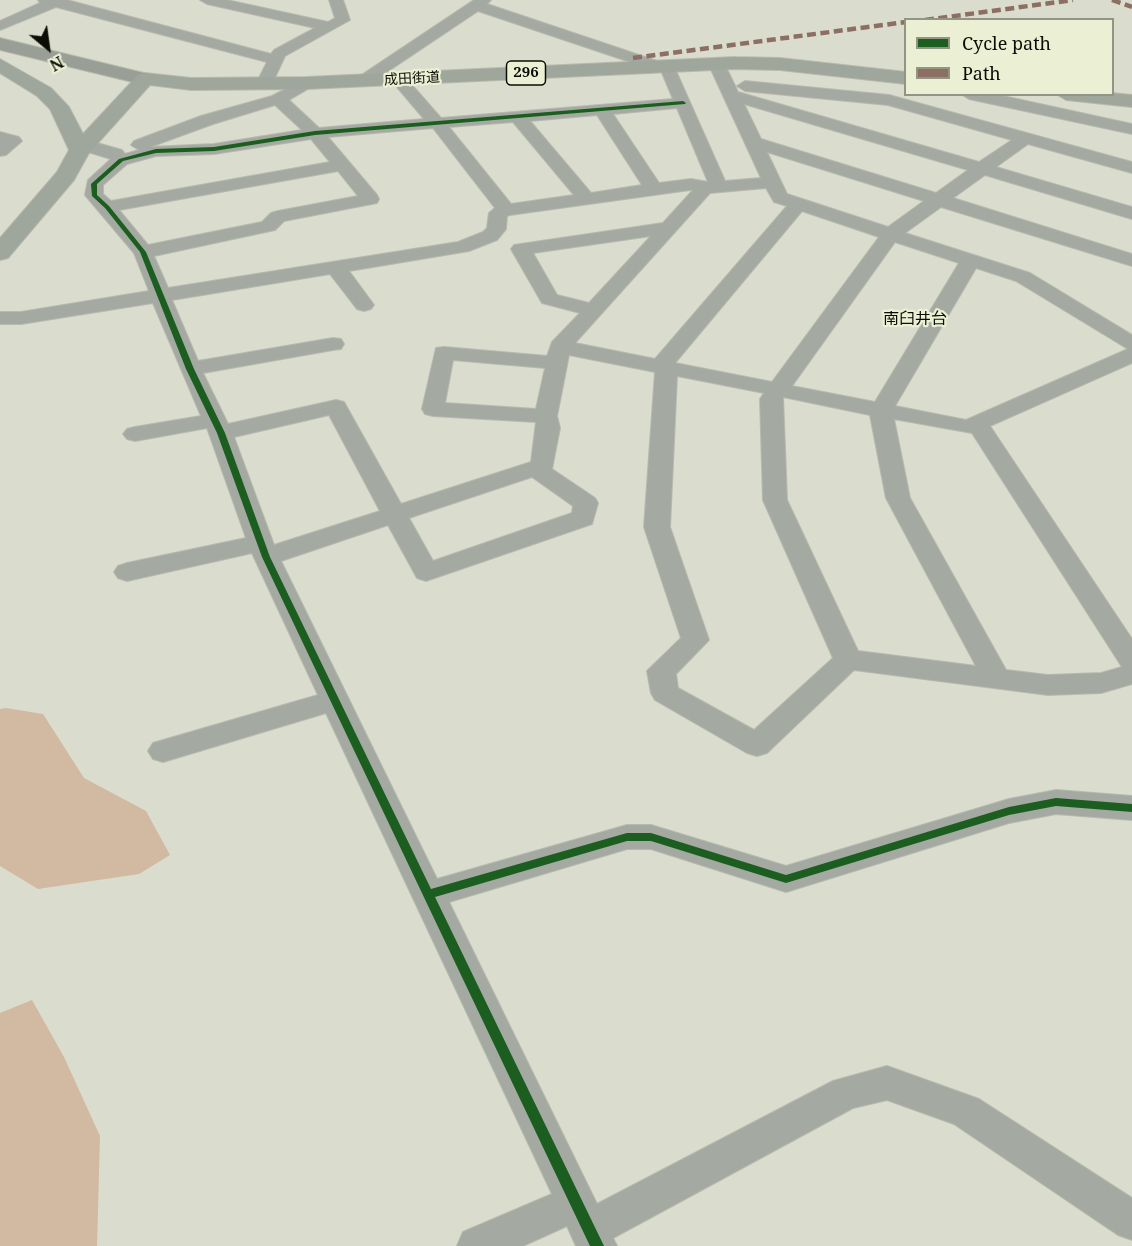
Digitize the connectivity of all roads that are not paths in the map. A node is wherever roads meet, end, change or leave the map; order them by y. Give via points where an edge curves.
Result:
1 (207, 0) edge
2 (336, 0) edge
3 (53, 1) edge
4 (481, 3) edge
5 (0, 26) edge
6 (330, 27) junction
7 (0, 44) edge
8 (0, 55) edge
9 (276, 60) junction
10 (716, 63) junction
11 (0, 65) edge
12 (660, 65) junction
13 (900, 78) edge
14 (145, 79) junction
15 (399, 80) junction
16 (363, 81) junction
17 (307, 83) junction
18 (264, 84) junction
19 (728, 89) junction
20 (978, 96) edge
21 (1085, 96) edge
22 (278, 99) junction
23 (889, 100) junction
24 (1132, 101) edge
25 (683, 103) junction
26 (602, 109) junction
27 (517, 116) junction
28 (437, 123) junction
29 (1132, 129) edge
30 (315, 133) junction
31 (0, 137) edge
32 (1025, 138) junction
33 (755, 143) junction
34 (82, 148) junction
35 (0, 152) edge
36 (119, 157) junction
37 (344, 165) junction
38 (1132, 168) edge
39 (982, 169) junction
40 (772, 182) junction
41 (712, 188) junction
42 (654, 190) junction
43 (587, 199) junction
44 (939, 200) junction
45 (798, 205) junction
46 (107, 207) junction
47 (506, 210) junction
48 (1132, 213) edge
49 (667, 228) junction
50 (891, 234) junction
51 (143, 252) junction
52 (0, 253) edge
53 (971, 260) junction
54 (1132, 260) edge
55 (336, 268) junction
56 (162, 296) junction
57 (363, 305) dead end
58 (593, 310) junction
59 (0, 318) edge
60 (333, 344) dead end
61 (1132, 344) edge
62 (558, 355) junction
63 (1132, 355) edge
64 (663, 368) junction
65 (190, 369) junction
66 (777, 388) junction
67 (881, 410) junction
68 (546, 416) junction
69 (977, 423) junction
70 (218, 426) junction
71 (135, 435) dead end
72 (534, 468) junction
73 (394, 514) junction
74 (264, 550) junction
75 (127, 572) dead end
76 (848, 660) junction
77 (1132, 661) edge
78 (1132, 674) edge
79 (998, 680) junction
80 (335, 700) junction
81 (163, 752) dead end
82 (1132, 808) edge
83 (430, 894) junction
84 (1132, 1221) edge
85 (588, 1226) edge
86 (477, 1246) edge

1 - 6 street
2 - 6 street via 344,20
3 - 5 street
3 - 9 street
4 - 12 street
4 - 16 street
6 - 9 street via 279,53
7 - 14 street
8 - 14 street
9 - 18 street
10 - 12 highway, 成田街道 / 296
10 - 13 highway, 成田街道 / 296 via 780,64
10 - 19 street
11 - 34 highway via 44,92 59,107
12 - 15 highway, 成田街道 / 296
12 - 25 street
13 - 23 street
14 - 18 highway, 成田街道 / 296 via 191,84
14 - 34 highway
15 - 16 highway, 成田街道 / 296
15 - 28 street
16 - 17 highway, 成田街道 / 296
17 - 18 highway, 成田街道 / 296
17 - 22 street
19 - 23 street
19 - 33 street
19 - 39 street
20 - 29 street
21 - 24 highway
22 - 30 street
22 - 36 street via 207,120
23 - 32 street
25 - 26 street
25 - 41 street
26 - 27 street
26 - 42 street
27 - 28 street
27 - 43 street
28 - 30 street
28 - 47 street
30 - 36 street via 229,148
30 - 37 street
31 - 35 street via 13,141
32 - 38 street
32 - 39 street
33 - 40 street
33 - 44 street
34 - 36 street
34 - 52 highway via 66,175
36 - 46 street via 94,184 94,195
37 - 46 street
37 - 51 street via 370,199 278,217 268,226
39 - 44 street
39 - 48 street
40 - 41 street
40 - 45 street via 780,198
41 - 42 street via 691,184
41 - 49 street
42 - 43 street
43 - 47 street
44 - 50 street
44 - 54 street
45 - 50 street
45 - 64 street
46 - 51 street
47 - 55 street via 498,213 496,229 490,236 462,247
49 - 58 street
49 - 58 street via 521,249 549,299
50 - 53 street
50 - 66 street
51 - 56 street
53 - 61 street via 1023,277
53 - 67 street
55 - 56 street
55 - 57 street
56 - 59 street
56 - 65 street
58 - 62 street
60 - 65 street
62 - 64 street
62 - 68 street
62 - 68 street via 444,353 433,409
63 - 69 street
64 - 66 street
64 - 76 street via 657,527 695,640 661,671 665,693 757,745
65 - 70 street
66 - 67 street
66 - 76 street via 771,399 775,500
67 - 69 street via 969,427
67 - 79 street via 898,498
68 - 72 street via 542,466
69 - 77 street
70 - 71 street
70 - 73 street via 336,407
70 - 74 street
72 - 73 street
72 - 73 street via 586,503 583,518 426,572
73 - 74 street
74 - 75 street
74 - 80 street
76 - 79 street
78 - 79 street via 1101,683 1048,685
80 - 81 street
80 - 83 street
82 - 83 street via 1056,802 1009,811 786,879 651,837 627,837
83 - 85 street
84 - 85 street via 966,1111 887,1083 846,1092
85 - 86 street

